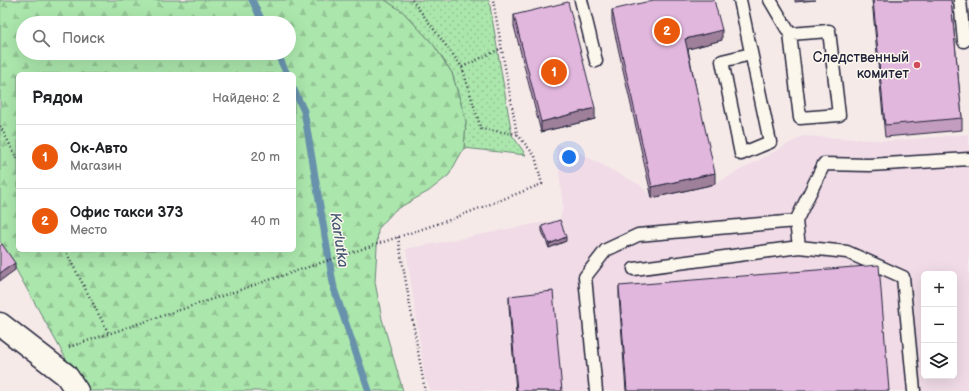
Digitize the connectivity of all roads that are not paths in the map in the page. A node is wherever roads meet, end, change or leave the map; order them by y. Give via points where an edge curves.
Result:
1 (581, 0) edge
2 (740, 0) edge
3 (770, 0) edge
4 (960, 0) edge
5 (790, 34) junction
6 (964, 41) dead end
7 (751, 54) junction
8 (596, 61) dead end
9 (969, 160) edge
10 (796, 221) junction
11 (798, 247) junction
12 (634, 269) dead end
13 (0, 324) edge
14 (77, 391) edge
15 (596, 391) edge
16 (914, 391) edge

1 - 8 lane
2 - 7 lane
3 - 5 lane
4 - 6 lane
5 - 5 lane via 800,118 839,115 829,31
7 - 7 lane via 770,142 741,154 722,62
9 - 10 lane via 869,166 824,164
10 - 11 lane
10 - 15 lane via 638,235 606,250 585,276
11 - 12 lane
11 - 16 lane via 847,252 903,277
13 - 14 street via 66,375

